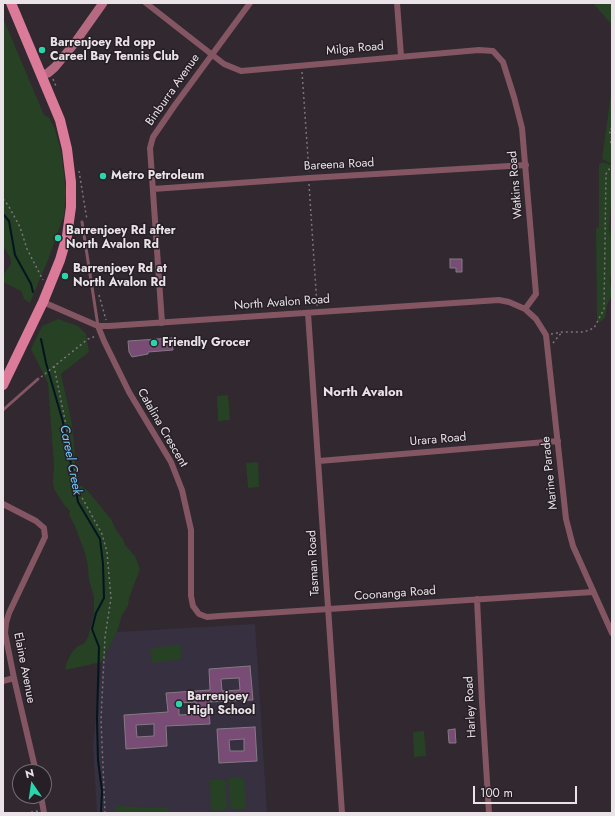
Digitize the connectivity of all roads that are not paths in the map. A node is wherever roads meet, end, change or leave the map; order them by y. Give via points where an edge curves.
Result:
1 (11, 3) edge
2 (103, 3) edge
3 (146, 3) edge
4 (250, 3) edge
5 (397, 3) edge
6 (213, 54) junction
7 (401, 56) junction
8 (501, 58) joint
9 (46, 73) junction
10 (526, 166) junction
11 (153, 189) junction
12 (82, 222) dead end
13 (43, 302) junction
14 (525, 309) junction
15 (308, 313) junction
16 (162, 323) junction
17 (98, 326) junction
18 (38, 379) dead end
19 (3, 386) edge
20 (3, 410) edge
21 (558, 441) junction
22 (319, 461) junction
23 (3, 504) edge
24 (593, 592) junction
25 (477, 599) junction
26 (328, 609) junction
27 (199, 614) joint
28 (612, 633) edge
29 (14, 678) junction
30 (3, 681) edge
31 (34, 764) edge
32 (342, 813) edge
33 (489, 813) edge

1 - 9 main road
2 - 9 main road via 74,44
3 - 6 street, Milga Road
4 - 6 street, Binburra Avenue
5 - 7 street
6 - 7 street, Milga Road via 224,64 241,71
6 - 11 street, Binburra Avenue via 154,137 150,148
7 - 8 street, Milga Road via 479,50 493,51
8 - 10 street, Watkins Road via 522,128
9 - 13 main road via 66,142 71,207 60,260
10 - 11 street, Bareena Road
10 - 14 street, Watkins Road via 536,294
11 - 16 street, Binburra Avenue
12 - 17 lane
13 - 17 street, North Avalon Road
13 - 19 main road
14 - 15 street, North Avalon Road via 499,300
14 - 21 street, Marine Parade via 546,335
15 - 16 street, North Avalon Road
15 - 22 street, Tasman Road
16 - 17 street, North Avalon Road
17 - 27 street, Catalina Crescent via 129,392 171,462 182,490 191,530 191,596 193,606
18 - 20 lane
21 - 22 street, Urara Road
21 - 24 street, Marine Parade via 566,519 573,546
22 - 26 street, Tasman Road
23 - 29 street, Elaine Avenue via 36,521 44,528 45,537 6,623
24 - 25 street, Coonanga Road
24 - 28 street, Marine Parade
25 - 26 street, Coonanga Road
25 - 33 street, Harley Road
26 - 27 street, Coonanga Road via 213,617
26 - 32 street, Tasman Road
29 - 30 street
29 - 31 street, Elaine Avenue

